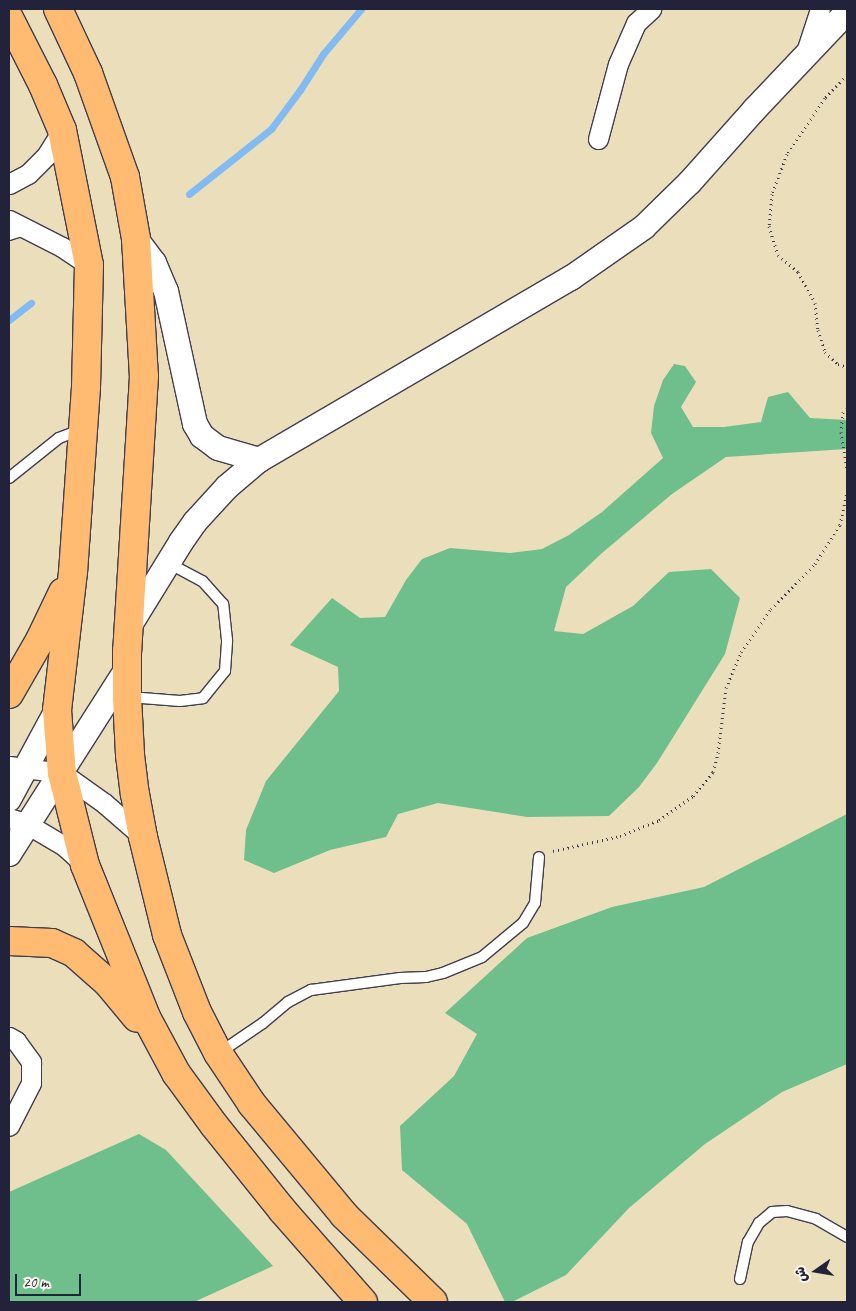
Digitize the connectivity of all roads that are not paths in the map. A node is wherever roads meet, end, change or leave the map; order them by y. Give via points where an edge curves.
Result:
1 (58, 9) edge
2 (651, 9) edge
3 (820, 9) edge
4 (847, 12) edge
5 (9, 18) edge
6 (805, 55) junction
7 (62, 130) junction
8 (598, 140) dead end
9 (9, 184) edge
10 (9, 220) edge
11 (28, 229) junction
12 (9, 235) edge
13 (136, 239) junction
14 (89, 265) junction
15 (83, 429) junction
16 (259, 460) junction
17 (9, 478) edge
18 (168, 563) junction
19 (73, 572) junction
20 (130, 625) junction
21 (126, 670) junction
22 (9, 694) edge
23 (127, 697) junction
24 (57, 710) junction
25 (18, 767) edge
26 (62, 773) junction
27 (9, 799) edge
28 (18, 821) edge
29 (143, 837) junction
30 (9, 854) edge
31 (539, 857) road end
32 (85, 865) junction
33 (9, 941) edge
34 (9, 1036) edge
35 (162, 1049) junction
36 (218, 1053) junction
37 (9, 1126) edge
38 (847, 1237) edge
39 (740, 1278) dead end
40 (363, 1302) edge
41 (433, 1302) edge

1 - 13 highway via 88,73 125,177
2 - 8 street via 636,23 618,64
3 - 6 street
4 - 6 street
5 - 7 highway
6 - 16 street via 690,182 644,227 570,278
7 - 9 street via 46,156 28,174
7 - 14 highway
10 - 11 street
11 - 12 lane
11 - 14 street via 62,246
13 - 16 street via 154,263 166,291 195,424 202,436 218,448
13 - 20 highway via 144,376
14 - 15 highway
15 - 17 lane via 60,438
15 - 19 highway
16 - 18 street via 210,504
18 - 20 street
18 - 23 lane via 202,581 223,604 227,640 225,671 203,698 180,701
19 - 22 highway
19 - 24 highway
20 - 21 highway
21 - 23 highway
21 - 26 street
23 - 29 highway via 130,756
24 - 25 street
24 - 26 highway
25 - 26 street
25 - 27 street
26 - 28 street
26 - 29 street
26 - 32 highway
28 - 30 street
28 - 32 street via 64,846
29 - 36 highway via 167,935 197,1012
31 - 36 lane via 535,903 523,923 482,957 426,977 311,990 288,1002
32 - 35 highway
33 - 35 highway via 52,943 74,952 108,982
34 - 37 street via 31,1062 30,1083
35 - 40 highway via 214,1126
36 - 41 highway via 252,1104 344,1215
38 - 39 lane via 816,1219 787,1211 772,1212 748,1242

